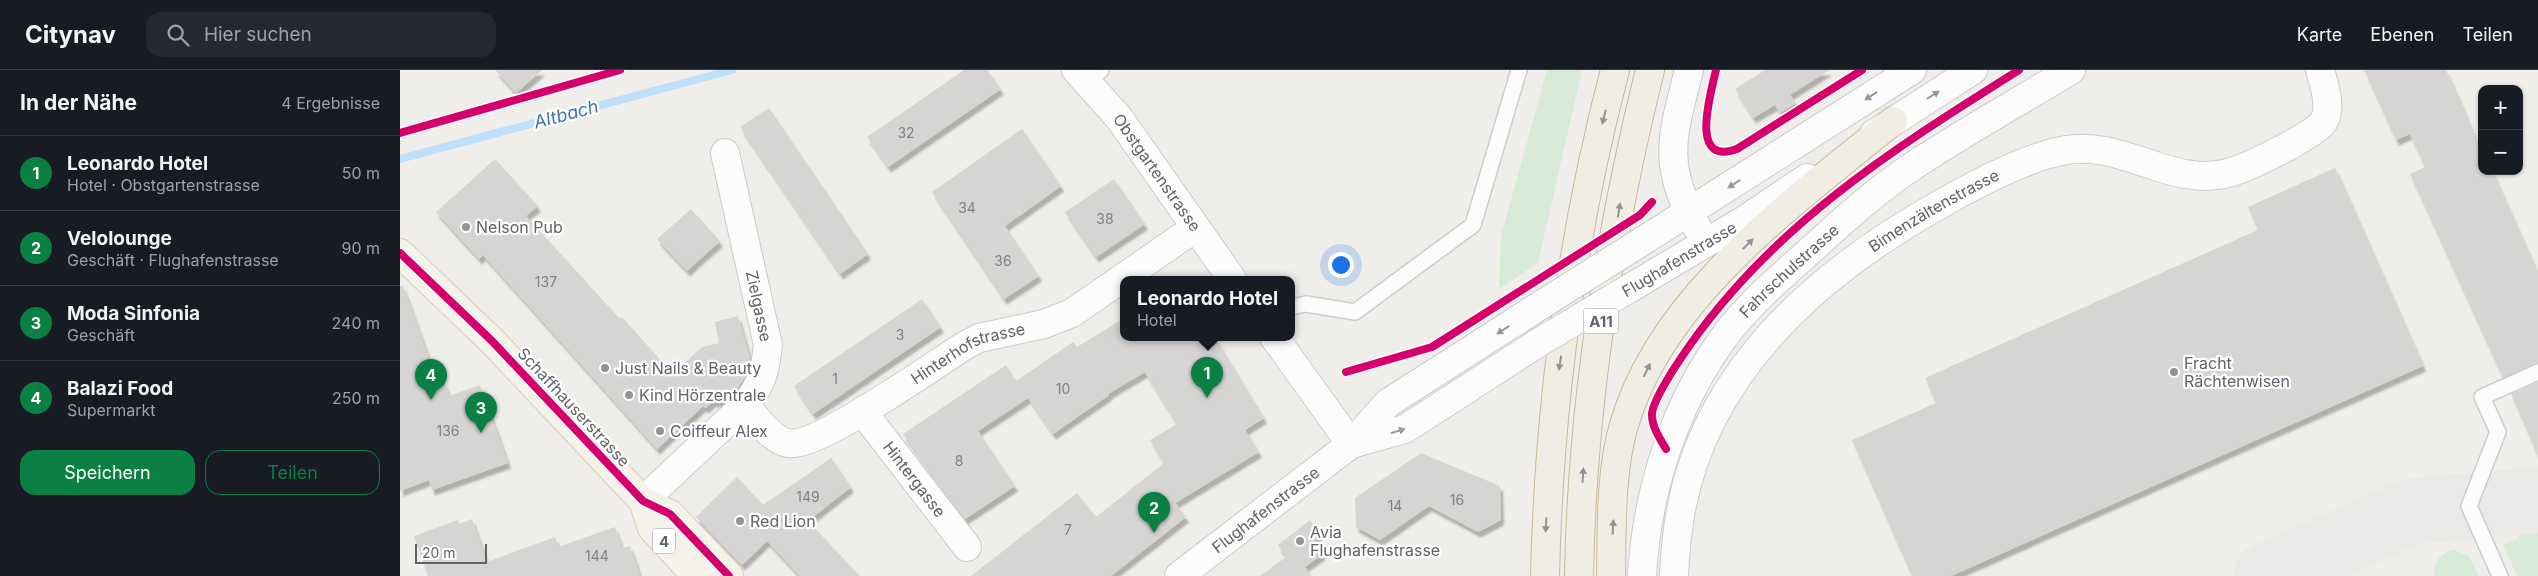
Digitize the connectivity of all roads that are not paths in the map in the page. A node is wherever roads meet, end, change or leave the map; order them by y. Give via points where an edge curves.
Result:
1 (1519, 70) edge
2 (1615, 70) edge
3 (1650, 70) edge
4 (1689, 70) edge
5 (1912, 70) edge
6 (1973, 70) edge
7 (2071, 70) edge
8 (2320, 70) edge
9 (1088, 74) edge
10 (1893, 121) junction
11 (725, 153) dead end
12 (1688, 213) junction
13 (1195, 228) junction
14 (1706, 243) junction
15 (400, 253) edge
16 (1126, 276) edge
17 (1230, 276) edge
18 (1120, 280) edge
19 (1295, 306) edge
20 (1277, 341) edge
21 (2538, 372) edge
22 (745, 405) junction
23 (862, 411) junction
24 (1351, 444) junction
25 (643, 501) junction
26 (967, 547) dead end
27 (696, 576) edge
28 (729, 576) edge
29 (1180, 576) edge
30 (1545, 576) edge
31 (1579, 576) edge
32 (1610, 576) edge
33 (1642, 576) edge
34 (1674, 576) edge
35 (2500, 576) edge

1 - 19 lane via 1473,225 1355,312 1306,304
2 -> 30 highway, A11 via 1586,201 1559,373 1550,465
31 -> 3 highway, A11 via 1583,470 1590,400 1620,200
4 - 12 street via 1674,138 1673,166 1676,186
5 -> 12 street, Flughafenstrasse
10 -> 6 street, Flughafenstrasse
7 - 33 street, Fahrschulstrasse via 1914,165 1840,223 1756,300 1727,334 1699,378 1666,449 1648,514
8 - 34 street, Bimenzältenstrasse via 2327,101 2324,121 2309,134 2228,173 2197,177 2115,152 2091,148 2066,150 2008,171 1948,200 1848,262 1781,321 1717,409 1691,472 1681,508
9 - 13 street, Obstgartenstrasse
10 - 14 street, Flughafenstrasse
32 -> 10 highway via 1618,450 1631,405 1655,354 1673,327 1714,279 1756,236
11 - 22 street, Zielgasse via 768,345 760,387
12 - 14 street
12 -> 24 street, Flughafenstrasse, bridge via 1388,403
13 - 16 street, Hinterhofstrasse
13 - 17 street, Obstgartenstrasse
24 -> 14 street, Flughafenstrasse, bridge via 1405,429 1538,343
15 - 25 main road, Schaffhauserstrasse / 4 via 492,341
18 - 23 street, Hinterhofstrasse via 1072,314 1044,324 979,338
20 - 24 street
21 - 35 lane via 2482,397 2498,432 2469,506
22 - 23 street, Hinterhofstrasse via 778,439 799,444
22 - 25 street, Zielgasse
23 - 26 street, Hintergasse
24 - 29 street, Flughafenstrasse
25 - 27 main road, Schaffhauserstrasse / 4 via 652,528
25 - 28 main road, Schaffhauserstrasse / 4 via 670,514

